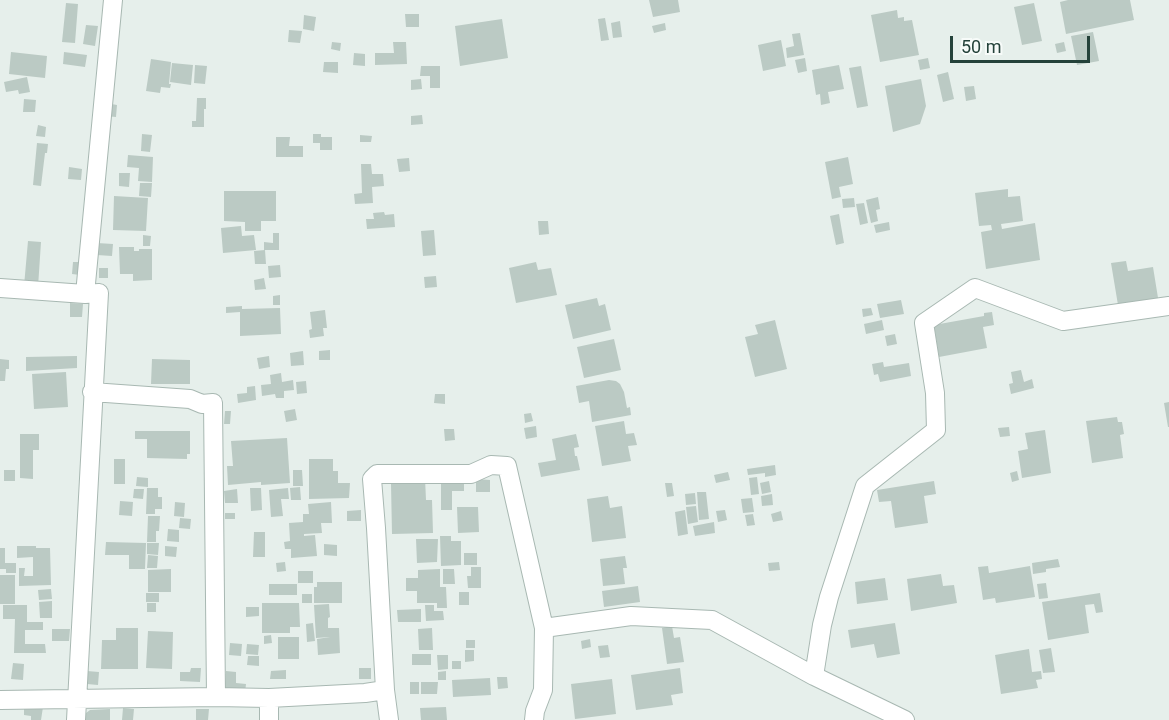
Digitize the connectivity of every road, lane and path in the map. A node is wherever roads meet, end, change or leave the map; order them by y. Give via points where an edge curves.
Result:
1 (113, 0) edge
2 (0, 288) edge
3 (85, 294) junction
4 (1169, 306) edge
5 (92, 392) junction
6 (544, 628) junction
7 (814, 676) junction
8 (385, 690) junction
9 (216, 697) junction
10 (269, 698) junction
11 (77, 699) junction
12 (0, 700) edge
13 (76, 720) edge
14 (269, 720) edge
15 (389, 720) edge
16 (534, 720) edge
17 (905, 720) edge

1 - 3 street
2 - 3 street
3 - 5 street via 99,293
4 - 7 street via 1063,321 975,288 924,323 935,393 936,430 865,486 829,597
5 - 9 street via 213,403
5 - 11 street
6 - 7 street via 631,616 712,620
6 - 8 street via 507,466 491,465 471,474 377,474 372,479
6 - 16 street via 543,690
7 - 17 street
8 - 10 street
8 - 15 street
9 - 10 street
9 - 11 street
10 - 14 street
11 - 12 street
11 - 13 street

